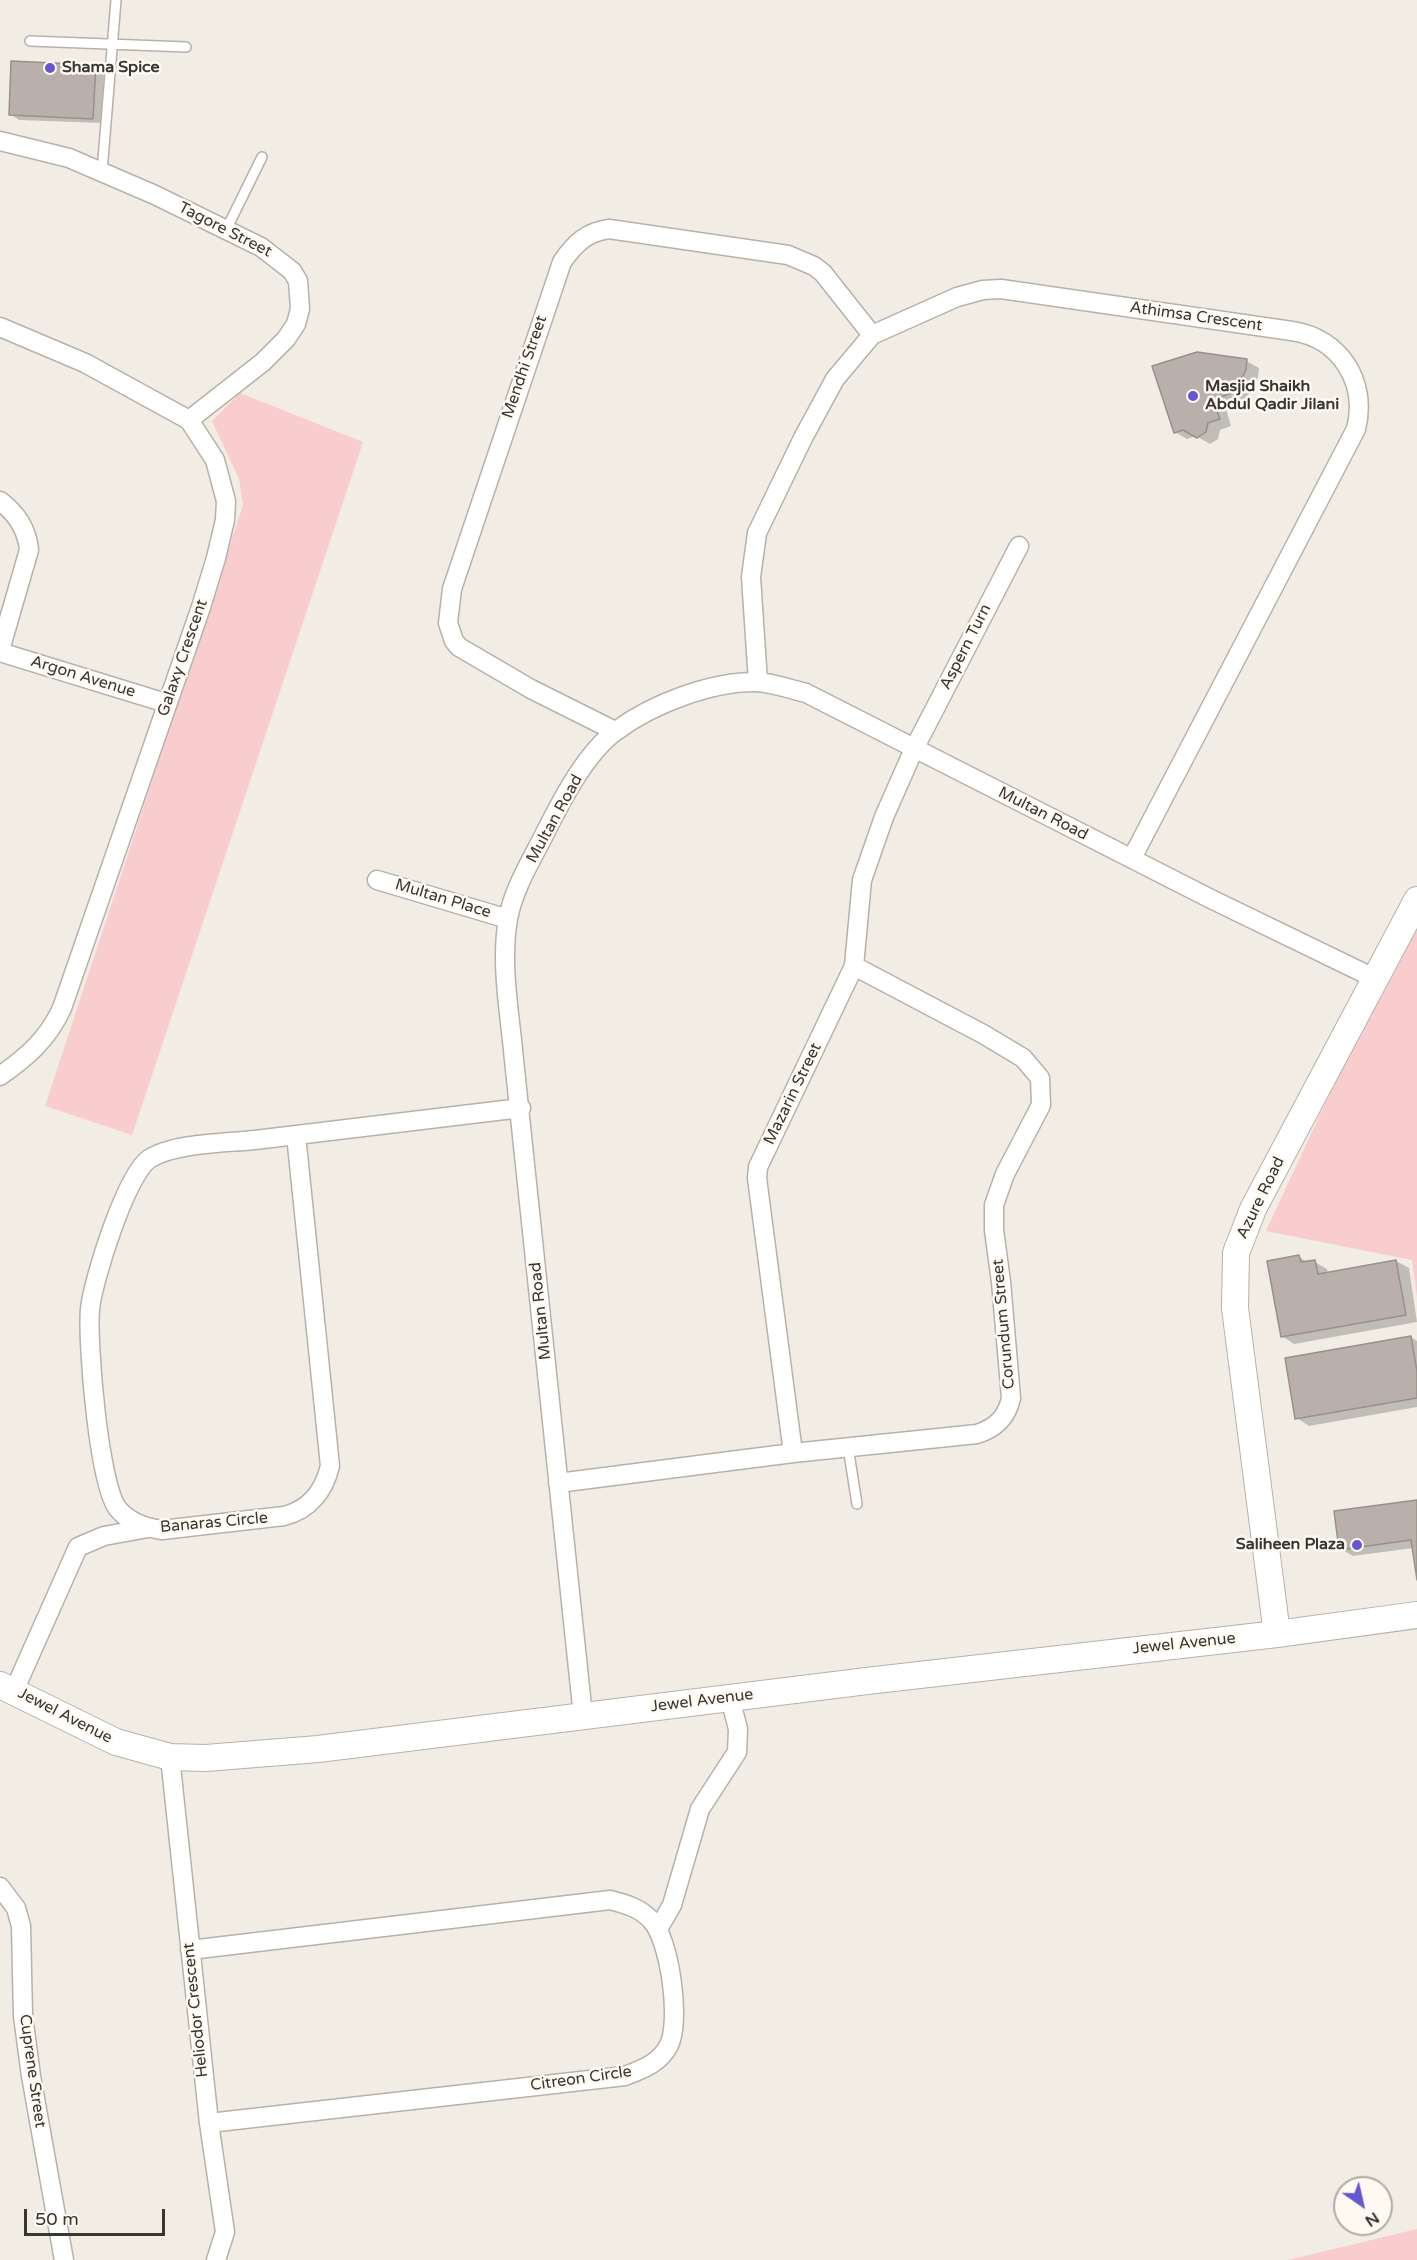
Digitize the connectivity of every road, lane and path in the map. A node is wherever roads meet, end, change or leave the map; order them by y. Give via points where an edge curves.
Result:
1 (116, 0) edge
2 (30, 41) dead end
3 (113, 42) junction
4 (186, 47) dead end
5 (0, 141) edge
6 (262, 157) dead end
7 (102, 172) junction
8 (226, 230) junction
9 (0, 327) edge
10 (872, 335) junction
11 (189, 420) junction
12 (0, 501) edge
13 (1019, 546) dead end
14 (0, 651) edge
15 (758, 682) junction
16 (166, 703) junction
17 (615, 731) junction
18 (914, 749) junction
19 (1132, 858) junction
20 (377, 880) dead end
21 (1417, 900) edge
22 (508, 919) junction
23 (854, 966) junction
24 (1376, 979) junction
25 (0, 1076) edge
26 (521, 1108) junction
27 (296, 1135) junction
28 (849, 1447) junction
29 (793, 1453) junction
30 (558, 1483) junction
31 (857, 1504) dead end
32 (148, 1528) junction
33 (1417, 1615) edge
34 (1277, 1634) junction
35 (7, 1688) edge
36 (730, 1698) junction
37 (583, 1716) junction
38 (170, 1757) junction
39 (0, 1887) edge
40 (658, 1929) junction
41 (190, 1950) junction
42 (209, 2123) junction
43 (64, 2260) edge
44 (216, 2260) edge

1 - 3 lane
2 - 3 lane
3 - 4 lane
3 - 7 lane
5 - 7 street, Tagore Street via 69,158
6 - 8 lane
7 - 8 street, Tagore Street
8 - 11 street, Tagore Street via 269,252 292,271 298,281 300,309 286,339 263,362
9 - 11 street, Galaxy Crescent via 85,363
10 - 15 street, Athimsa Crescent via 835,379 757,533 751,577
10 - 17 street, Mendhi Street via 823,273 788,255 609,229 582,237 562,262 452,589 448,623 454,641 475,658
10 - 19 street, Athimsa Crescent via 957,297 1000,289 1308,333 1331,345 1350,374 1360,413 1349,447
11 - 16 street, Galaxy Crescent via 215,460 226,501 225,520 201,607
12 - 14 street via 21,523 29,550
13 - 18 street, Aspern Turn
14 - 16 street, Argon Avenue
15 - 17 street, Multan Road via 694,692
15 - 18 street, Multan Road via 806,693
16 - 25 street, Galaxy Crescent via 62,1008 45,1039
17 - 22 street, Multan Road via 570,786 525,873
18 - 19 street, Multan Road
18 - 23 street, Mazarin Street via 866,862
19 - 24 street, Multan Road
20 - 22 street, Multan Place
21 - 24 street, Azure Road
22 - 26 street, Multan Road via 506,969
23 - 28 street, Corundum Street via 1023,1058 1040,1078 1043,1094 1036,1118 1005,1174 994,1205 1011,1398 1006,1412 999,1423 977,1434
23 - 29 street, Mazarin Street via 758,1167 771,1301
24 - 34 street, Azure Road via 1253,1209 1236,1253 1235,1308
26 - 27 street, Banaras Circle
26 - 30 street, Multan Road
27 - 32 street, Banaras Circle via 330,1466 325,1484 307,1505 284,1516 162,1530
27 - 32 street, Banaras Circle via 155,1155 138,1170 117,1217 90,1309 90,1352 106,1485 118,1509
28 - 29 street, Corundum Street
28 - 31 lane
29 - 30 street, Corundum Street
30 - 37 street, Multan Road
32 - 35 street via 104,1536 78,1547
33 - 34 street, Jewel Avenue
34 - 36 street, Jewel Avenue
35 - 38 street, Jewel Avenue via 116,1742
36 - 37 street, Jewel Avenue
36 - 40 street via 738,1729 737,1752 699,1809 672,1905
37 - 38 street, Jewel Avenue via 318,1749
38 - 41 street, Heliodor Crescent
39 - 43 street, Cuprene Street via 16,1908 21,1926 23,2016
40 - 41 street via 637,1910 610,1900
40 - 42 street, Citreon Circle via 664,1943 675,2023 668,2047 648,2067 625,2076
41 - 42 street, Heliodor Crescent
42 - 44 street, Heliodor Crescent via 225,2232

